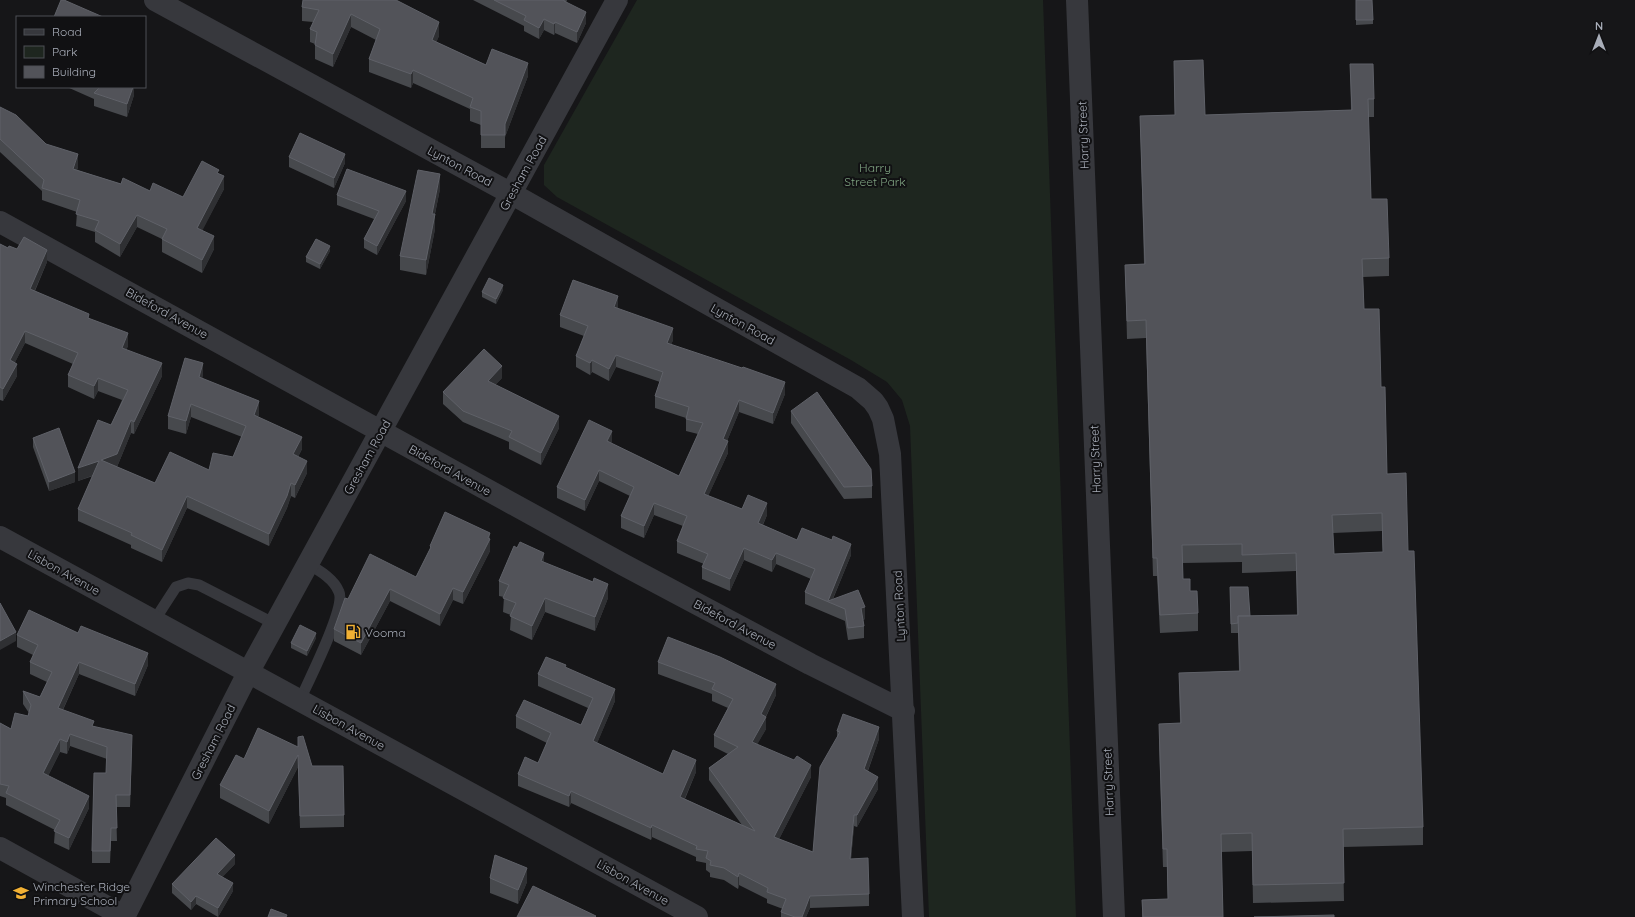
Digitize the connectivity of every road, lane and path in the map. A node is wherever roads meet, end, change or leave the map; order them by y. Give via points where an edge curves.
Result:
1 (154, 0) edge
2 (617, 0) edge
3 (1077, 0) edge
4 (512, 194) junction
5 (0, 222) edge
6 (381, 432) junction
7 (0, 537) edge
8 (308, 564) junction
9 (154, 621) junction
10 (275, 624) junction
11 (248, 673) junction
12 (300, 700) junction
13 (904, 711) junction
14 (0, 848) edge
15 (124, 917) edge
16 (697, 917) edge
17 (913, 917) edge
18 (1114, 917) edge

1 - 4 street, Lynton Road
2 - 4 street, Gresham Road
3 - 18 street, Harry Street
4 - 6 street, Gresham Road
4 - 13 street, Lynton Road via 858,388 873,401 883,419 890,454
5 - 6 street, Bideford Avenue
6 - 8 street, Gresham Road
6 - 13 street, Bideford Avenue via 810,664
7 - 9 street, Lisbon Avenue
8 - 10 street, Gresham Road
8 - 12 lane via 328,577 339,592 341,600 324,648
9 - 10 lane via 176,587 188,582 200,585
9 - 11 street, Lisbon Avenue
10 - 11 street, Gresham Road
11 - 12 street, Lisbon Avenue
11 - 15 street, Gresham Road
12 - 16 street, Lisbon Avenue
13 - 17 street, Lynton Road
14 - 15 street

